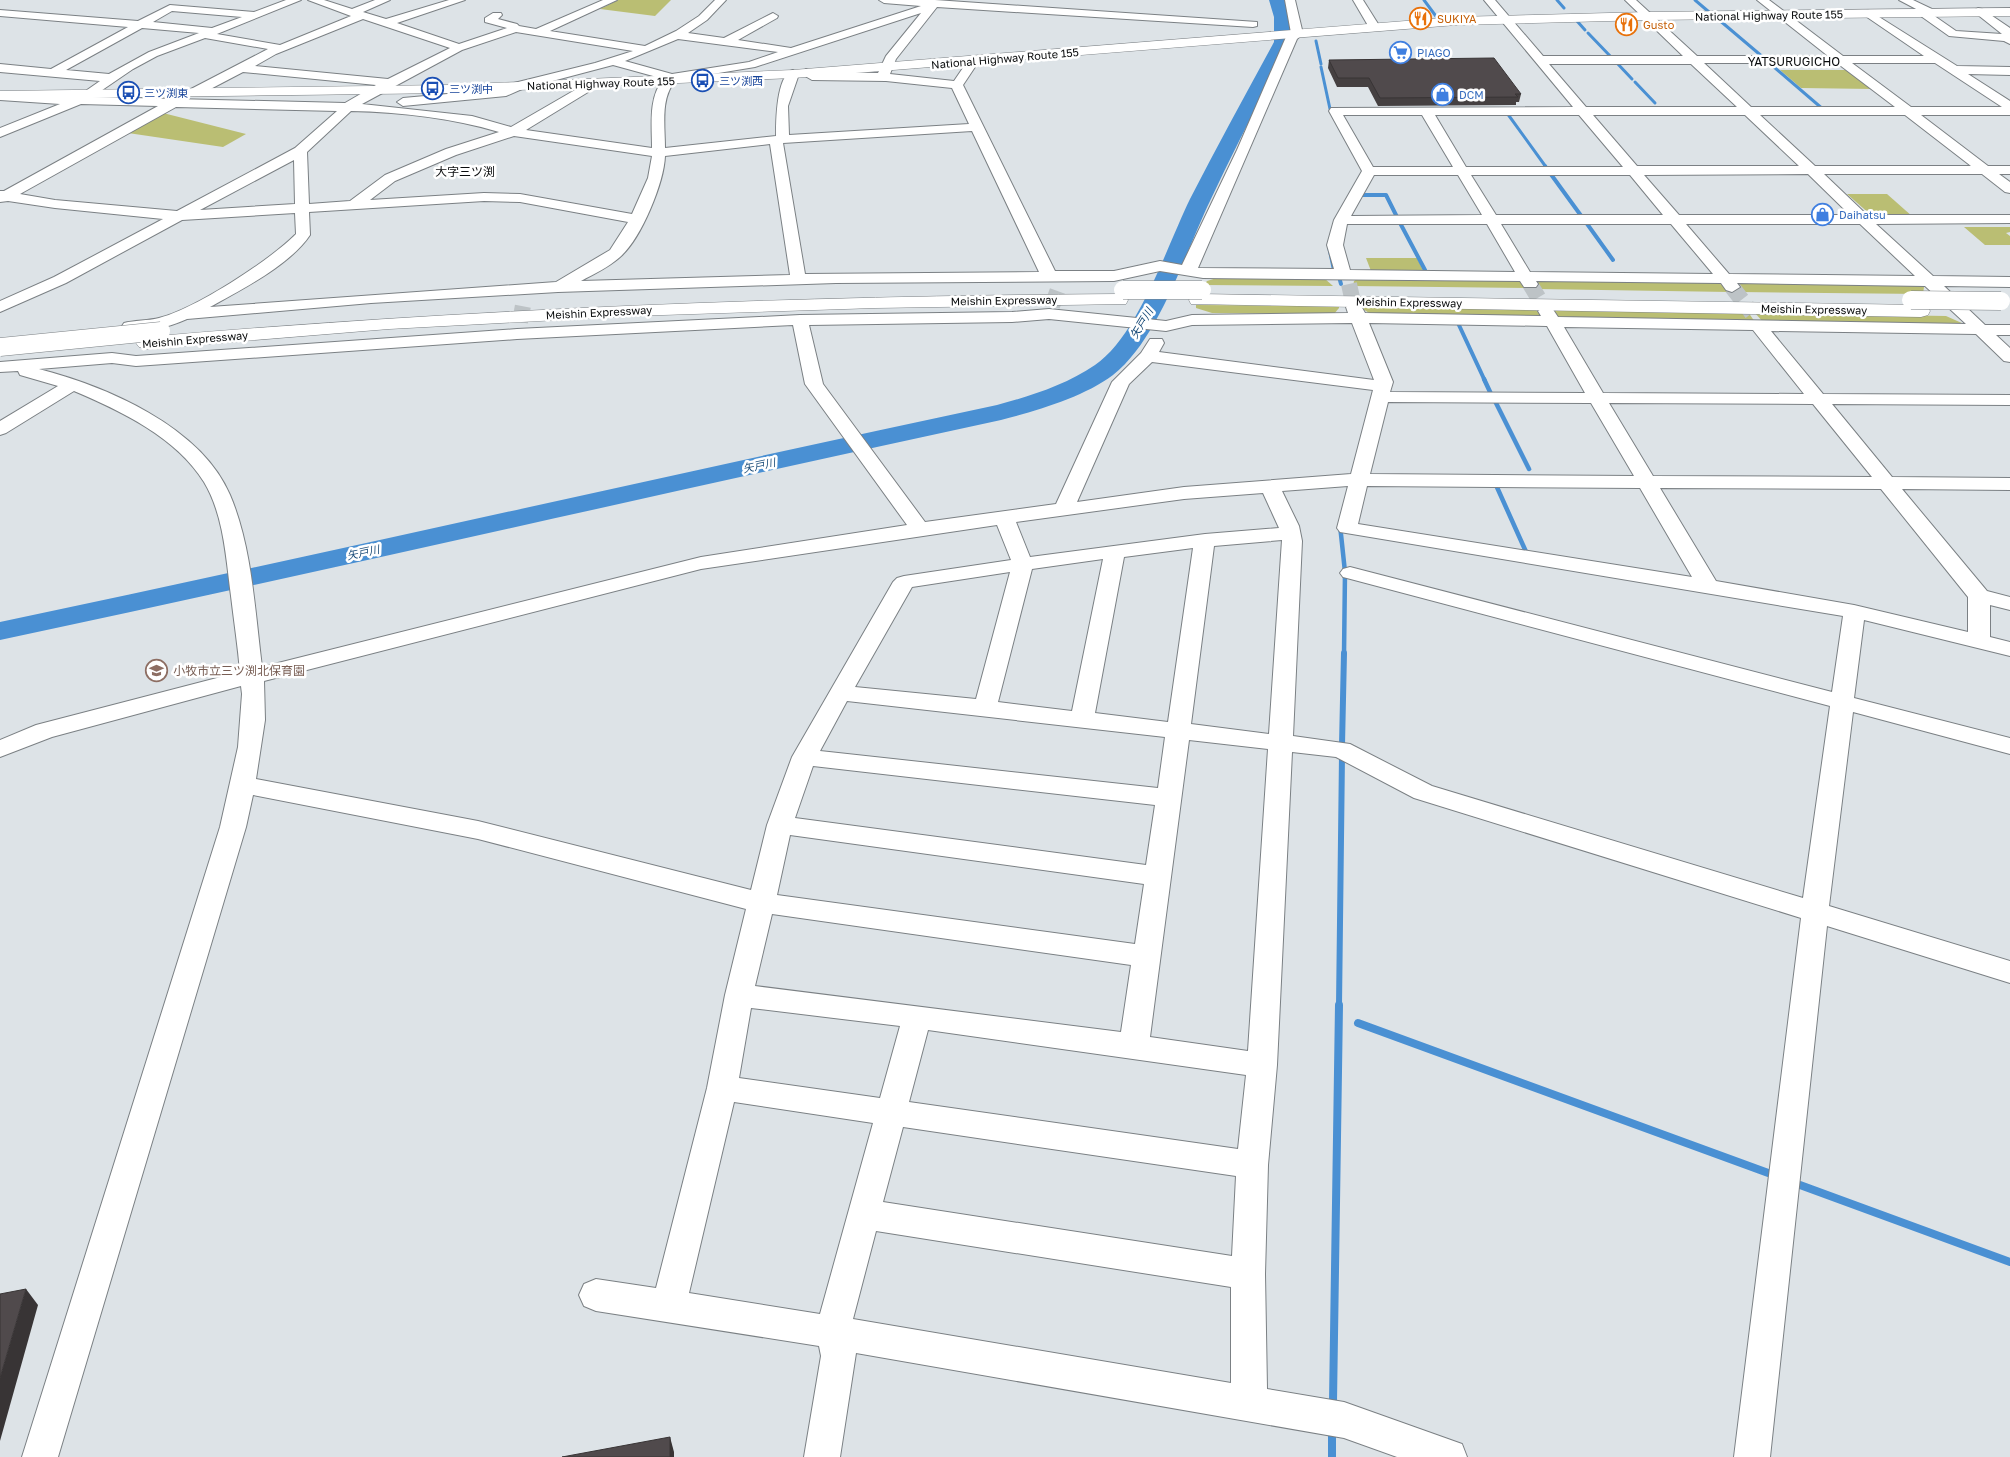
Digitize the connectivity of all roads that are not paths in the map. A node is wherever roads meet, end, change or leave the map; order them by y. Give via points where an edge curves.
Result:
1 (185, 0) edge
2 (296, 0) edge
3 (312, 0) edge
4 (385, 0) edge
5 (612, 0) edge
6 (721, 0) edge
7 (884, 0) edge
8 (1290, 0) edge
9 (1358, 0) edge
10 (1489, 0) edge
11 (1630, 0) edge
12 (1762, 0) edge
13 (1904, 0) edge
14 (462, 4) edge
15 (934, 4) edge
16 (170, 8) junction
17 (1980, 8) edge
18 (480, 12) dead end
19 (1926, 12) junction
20 (2010, 12) edge
21 (1868, 13) junction
22 (0, 14) edge
23 (356, 14) junction
24 (257, 15) junction
25 (1781, 15) junction
26 (773, 16) dead end
27 (1648, 16) junction
28 (1506, 19) junction
29 (385, 24) junction
30 (1252, 24) dead end
31 (138, 25) junction
32 (1374, 27) junction
33 (515, 29) junction
34 (217, 30) junction
35 (536, 32) junction
36 (1295, 34) junction
37 (205, 35) junction
38 (676, 35) junction
39 (2008, 40) edge
40 (726, 42) junction
41 (97, 48) junction
42 (458, 48) junction
43 (116, 50) dead end
44 (276, 50) junction
45 (645, 50) junction
46 (136, 51) dead end
47 (791, 51) junction
48 (156, 52) junction
49 (1938, 54) junction
50 (298, 56) dead end
51 (1840, 59) junction
52 (1541, 60) junction
53 (1693, 60) junction
54 (696, 61) dead end
55 (974, 61) junction
56 (614, 62) junction
57 (0, 68) edge
58 (239, 68) junction
59 (1954, 70) junction
60 (2010, 71) edge
61 (53, 72) junction
62 (884, 73) junction
63 (694, 74) junction
64 (799, 74) junction
65 (112, 78) junction
66 (669, 78) junction
67 (594, 83) junction
68 (389, 84) junction
69 (958, 84) junction
70 (518, 86) junction
71 (376, 90) junction
72 (195, 92) junction
73 (0, 95) edge
74 (84, 97) junction
75 (173, 103) junction
76 (348, 107) junction
77 (380, 108) junction
78 (2006, 110) edge
79 (1426, 111) junction
80 (1584, 111) junction
81 (1747, 111) junction
82 (1907, 111) junction
83 (2010, 120) edge
84 (977, 127) junction
85 (513, 132) junction
86 (0, 133) edge
87 (779, 139) junction
88 (300, 151) junction
89 (657, 153) junction
90 (1811, 170) junction
91 (1985, 170) junction
92 (2010, 170) edge
93 (1369, 171) junction
94 (1462, 171) junction
95 (1634, 171) junction
96 (2010, 189) edge
97 (2, 197) edge
98 (355, 204) junction
99 (300, 209) junction
100 (179, 216) junction
101 (636, 219) junction
102 (2010, 219) edge
103 (1341, 220) junction
104 (1492, 220) junction
105 (1675, 220) junction
106 (1864, 220) junction
107 (1058, 278) junction
108 (1346, 278) junction
109 (798, 279) junction
110 (1197, 280) junction
111 (1528, 280) junction
112 (1931, 282) junction
113 (2010, 282) edge
114 (1729, 283) junction
115 (558, 287) junction
116 (1121, 295) junction
117 (2007, 305) edge
118 (0, 306) edge
119 (1356, 312) junction
120 (185, 314) junction
121 (1548, 316) junction
122 (800, 320) junction
123 (1192, 320) junction
124 (1758, 322) junction
125 (1164, 326) junction
126 (162, 327) junction
127 (1982, 330) junction
128 (2010, 330) edge
129 (0, 340) edge
130 (0, 347) edge
131 (1148, 356) junction
132 (2010, 357) edge
133 (112, 358) junction
134 (1, 364) edge
135 (74, 384) junction
136 (1381, 392) junction
137 (1599, 398) junction
138 (1818, 400) junction
139 (2010, 400) edge
140 (0, 429) edge
141 (1359, 480) junction
142 (1646, 482) junction
143 (1887, 484) junction
144 (2010, 484) edge
145 (1270, 486) junction
146 (1064, 509) junction
147 (1004, 518) junction
148 (920, 530) junction
149 (1290, 533) junction
150 (1205, 540) junction
151 (1115, 551) junction
152 (1023, 564) junction
153 (1350, 573) dead end
154 (1708, 586) junction
155 (1979, 596) junction
156 (2010, 604) edge
157 (1854, 611) junction
158 (1978, 642) junction
159 (2010, 649) edge
160 (252, 677) junction
161 (839, 693) junction
162 (1842, 702) junction
163 (985, 708) junction
164 (1082, 720) junction
165 (1178, 732) junction
166 (1280, 744) junction
167 (2010, 746) edge
168 (0, 749) edge
169 (804, 757) junction
170 (243, 786) junction
171 (1169, 798) junction
172 (780, 825) junction
173 (1158, 876) junction
174 (762, 903) junction
175 (1815, 912) junction
176 (1147, 956) junction
177 (2010, 972) edge
178 (739, 995) junction
179 (916, 1017) junction
180 (1134, 1046) junction
181 (1262, 1065) junction
182 (722, 1088) junction
183 (891, 1112) junction
184 (1252, 1165) junction
185 (863, 1214) junction
186 (1248, 1274) junction
187 (596, 1295) dead end
188 (669, 1306) junction
189 (832, 1332) junction
190 (1249, 1402) junction
191 (40, 1457) edge
192 (822, 1457) edge
193 (1449, 1457) edge
194 (1752, 1457) edge

1 - 16 street
2 - 24 street
3 - 23 street
4 - 23 street
5 - 35 street
6 - 38 street via 698,22
7 - 15 street
8 - 36 street
9 - 32 street
10 - 28 street
11 - 27 street
12 - 25 street
13 - 19 street
14 - 29 street
15 - 30 street
15 - 47 street
15 - 62 street via 890,58
16 - 24 street
16 - 31 street
17 - 19 highway, National Highway Route 155
17 - 20 highway, National Highway Route 155
17 - 39 street
18 - 33 street via 497,15 489,20
19 - 21 highway, National Highway Route 155
19 - 39 street via 1953,34
21 - 25 highway, National Highway Route 155
21 - 49 street via 1920,48
22 - 31 street
23 - 29 street
23 - 44 street
24 - 34 street
25 - 27 highway, National Highway Route 155
25 - 51 street
26 - 40 street
27 - 28 highway, National Highway Route 155
27 - 53 street
28 - 32 highway, National Highway Route 155
28 - 52 street
29 - 42 street via 448,42
31 - 34 street
31 - 41 street
32 - 36 highway, National Highway Route 155
33 - 35 street
33 - 42 street
34 - 37 street
35 - 45 street
36 - 55 highway, National Highway Route 155
36 - 110 street via 1190,265
37 - 44 street
37 - 48 street
38 - 40 street
38 - 45 street
40 - 47 street
41 - 43 street
41 - 61 street
42 - 68 street
44 - 50 street
44 - 58 street
45 - 56 street
46 - 48 street
47 - 63 street via 751,65
48 - 65 street
49 - 51 street
49 - 59 street
51 - 53 street
51 - 82 street
52 - 53 street
52 - 80 street
53 - 81 street
54 - 63 street
55 - 62 highway, National Highway Route 155
55 - 69 street
56 - 66 street
56 - 70 street
57 - 61 street
58 - 68 street via 302,72
58 - 72 street
59 - 60 street
59 - 78 street
61 - 65 street
62 - 64 highway, National Highway Route 155
62 - 69 street
63 - 66 street
64 - 66 highway, National Highway Route 155
64 - 87 street via 782,106
65 - 74 street
66 - 67 highway, National Highway Route 155
66 - 89 street via 659,104
67 - 70 highway, National Highway Route 155
67 - 85 street
68 - 71 street
69 - 84 street
70 - 71 highway, National Highway Route 155
70 - 77 street via 506,92 400,102
71 - 72 highway, National Highway Route 155
71 - 76 street
72 - 74 highway, National Highway Route 155
73 - 74 highway, National Highway Route 155
74 - 75 street
74 - 86 street
75 - 76 street
75 - 97 street
76 - 77 street
76 - 88 street
77 - 85 street via 472,120
78 - 82 street
78 - 83 street
79 - 80 street
79 - 93 street via 1336,111
79 - 94 street
80 - 81 street
80 - 95 street
81 - 82 street
81 - 90 street
82 - 91 street
84 - 87 street
84 - 107 street via 1023,225
85 - 89 street
85 - 98 street via 451,152 390,178
87 - 89 street
87 - 109 street
88 - 99 street
88 - 100 street
89 - 101 street via 657,168
90 - 91 street
90 - 95 street
90 - 106 street
91 - 92 street
91 - 96 street
93 - 94 street
93 - 103 street
94 - 95 street
94 - 104 street
95 - 105 street
97 - 100 street
98 - 99 street
98 - 101 street via 484,196 520,198
99 - 100 street
99 - 120 street via 303,234 296,244
100 - 118 street via 60,280
101 - 115 street via 619,250
102 - 106 street
103 - 104 street
103 - 108 street via 1335,245
104 - 105 street
104 - 111 street
105 - 106 street
105 - 114 street
106 - 112 street
107 - 109 street
107 - 110 street via 1114,276 1160,266
108 - 110 street
108 - 111 street
109 - 115 street
110 - 116 highway, Meishin Expressway
110 - 117 highway, Meishin Expressway via 1916,305
110 - 123 street via 1187,309
111 - 114 street
112 - 113 street
112 - 114 street
112 - 127 street
115 - 120 street via 525,294 341,301
116 - 126 highway, Meishin Expressway via 830,293 622,300
116 - 134 highway, Meishin Expressway via 631,310 330,328 146,343
119 - 121 street
119 - 123 street
119 - 136 street via 1384,382
120 - 126 street
121 - 124 street
121 - 137 street
122 - 125 street via 1012,317 1050,310
122 - 133 street via 518,328 136,361
122 - 148 street via 814,384
123 - 125 street
124 - 127 street
124 - 138 street
125 - 131 street
126 - 129 street
126 - 130 highway, Meishin Expressway, bridge
126 - 133 street
127 - 128 street
127 - 132 street
131 - 136 street
131 - 146 street via 1122,382
133 - 134 street
134 - 135 street
135 - 140 street
135 - 160 street via 110,399 158,428 194,456 213,480 223,502 233,540
136 - 137 street
136 - 141 street
137 - 138 street
137 - 142 street
138 - 139 street
138 - 143 street
141 - 142 street
141 - 145 street
141 - 154 street via 1347,528
142 - 143 street
142 - 154 street
143 - 144 street
143 - 155 street
145 - 146 street via 1184,493
145 - 149 street
146 - 147 street
147 - 148 street
147 - 152 street
148 - 160 street via 701,563
149 - 150 street
149 - 166 street
150 - 151 street
150 - 165 street
151 - 152 street
151 - 164 street
152 - 161 street via 904,582
152 - 163 street
153 - 162 street
154 - 157 street
155 - 156 street
155 - 158 street
157 - 158 street
157 - 162 street
158 - 159 street
160 - 168 street via 44,731
160 - 170 street via 253,719
161 - 163 street
161 - 169 street
162 - 167 street
162 - 175 street
163 - 164 street
164 - 165 street
165 - 166 street
165 - 171 street
166 - 175 street via 1341,750 1423,792
166 - 181 street
169 - 171 street
169 - 172 street
170 - 174 street via 478,830
170 - 191 street via 233,828
171 - 173 street
172 - 173 street
172 - 174 street
173 - 176 street
174 - 176 street
174 - 178 street
175 - 177 street
175 - 194 street
176 - 180 street
178 - 179 street
178 - 182 street
179 - 180 street
179 - 183 street
180 - 181 street
181 - 184 street
182 - 183 street
182 - 188 street
183 - 184 street
183 - 185 street
184 - 186 street
185 - 186 street
185 - 189 street
186 - 190 street
187 - 188 street
188 - 189 street
189 - 190 street
189 - 192 street via 839,1356
190 - 193 street via 1344,1420

